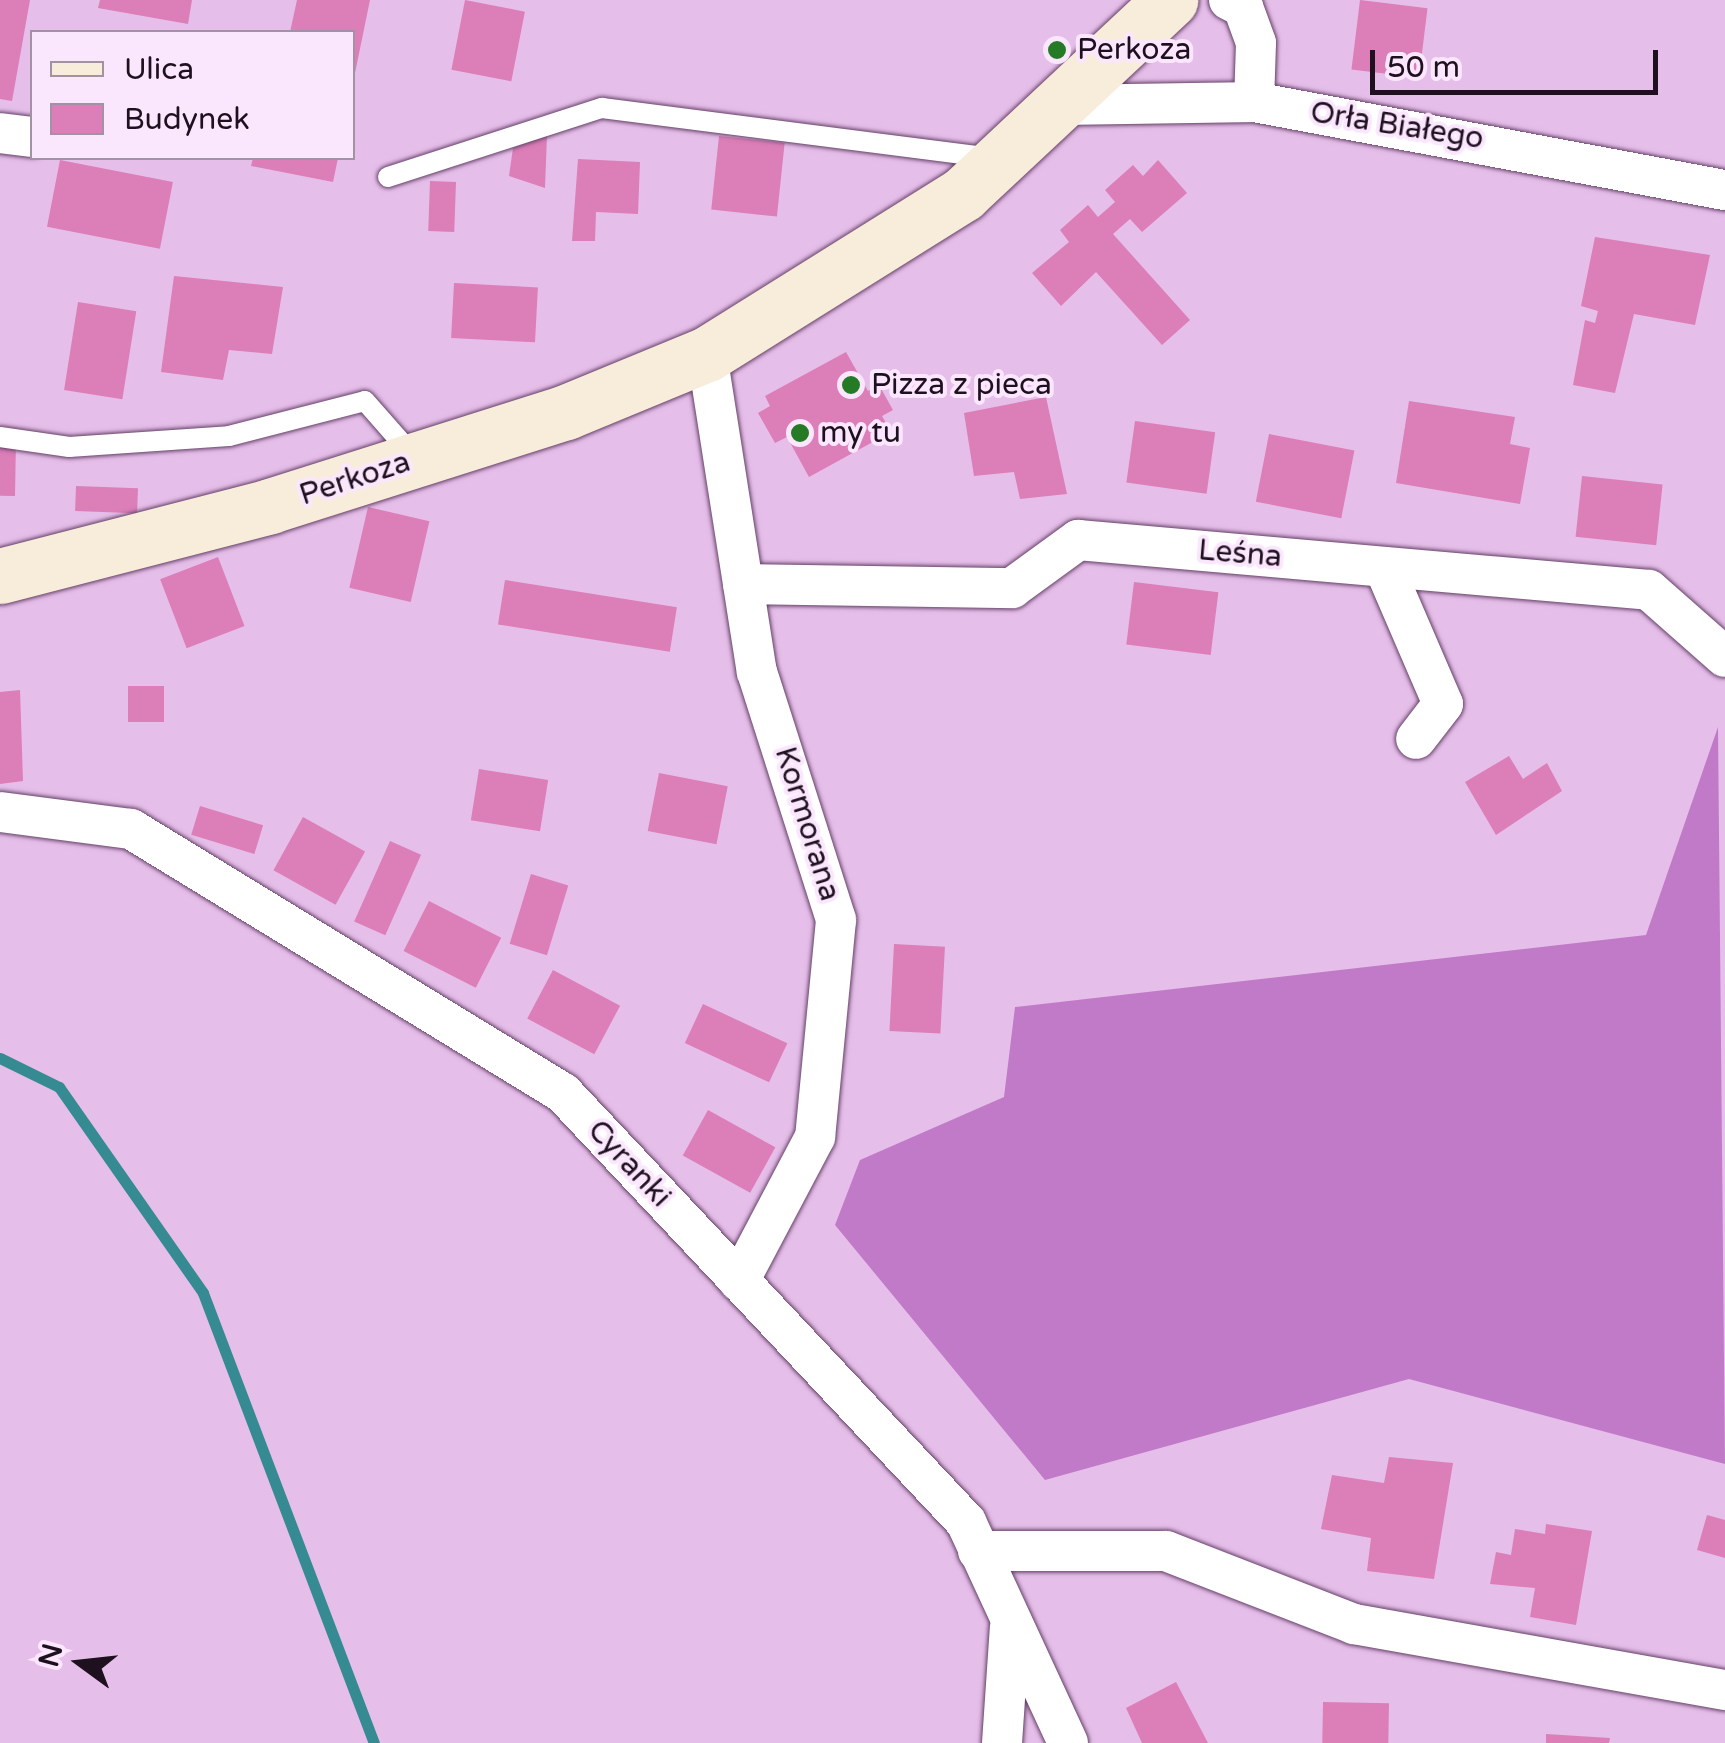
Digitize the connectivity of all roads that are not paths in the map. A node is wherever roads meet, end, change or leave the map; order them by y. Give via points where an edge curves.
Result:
1 (1170, 0) edge
2 (1229, 0) edge
3 (1254, 102) junction
4 (1065, 105) junction
5 (0, 133) edge
6 (30, 137) edge
7 (1002, 161) junction
8 (388, 176) dead end
9 (1725, 190) edge
10 (708, 354) junction
11 (0, 436) edge
12 (416, 459) junction
13 (1384, 567) junction
14 (0, 576) edge
15 (744, 584) junction
16 (1725, 657) edge
17 (1416, 738) dead end
18 (0, 812) edge
19 (740, 1282) junction
20 (978, 1551) junction
21 (1010, 1622) junction
22 (1725, 1690) edge
23 (1002, 1743) edge
24 (1068, 1743) edge

1 - 4 street, Perkoza
2 - 3 street via 1242,7 1256,43
3 - 4 street, Orła Białego
3 - 9 street, Orła Białego
4 - 7 street, Perkoza
5 - 6 street
7 - 8 lane via 602,108
7 - 10 street, Perkoza via 930,219
10 - 12 street, Perkoza via 566,412
10 - 15 street, Kormorana
11 - 12 lane via 69,447 230,436 364,400
12 - 14 street, Perkoza via 196,528
13 - 15 street, Leśna via 1078,540 1012,588
13 - 16 street, Leśna via 1650,590
13 - 17 street via 1443,704
15 - 19 street, Kormorana via 756,672 836,920 815,1138
18 - 19 street, Cyranki via 131,830 562,1094
19 - 20 street, Cyranki via 966,1522
20 - 21 street, Cyranki
20 - 22 street via 1166,1551 1354,1624
21 - 23 street
21 - 24 street, Cyranki

